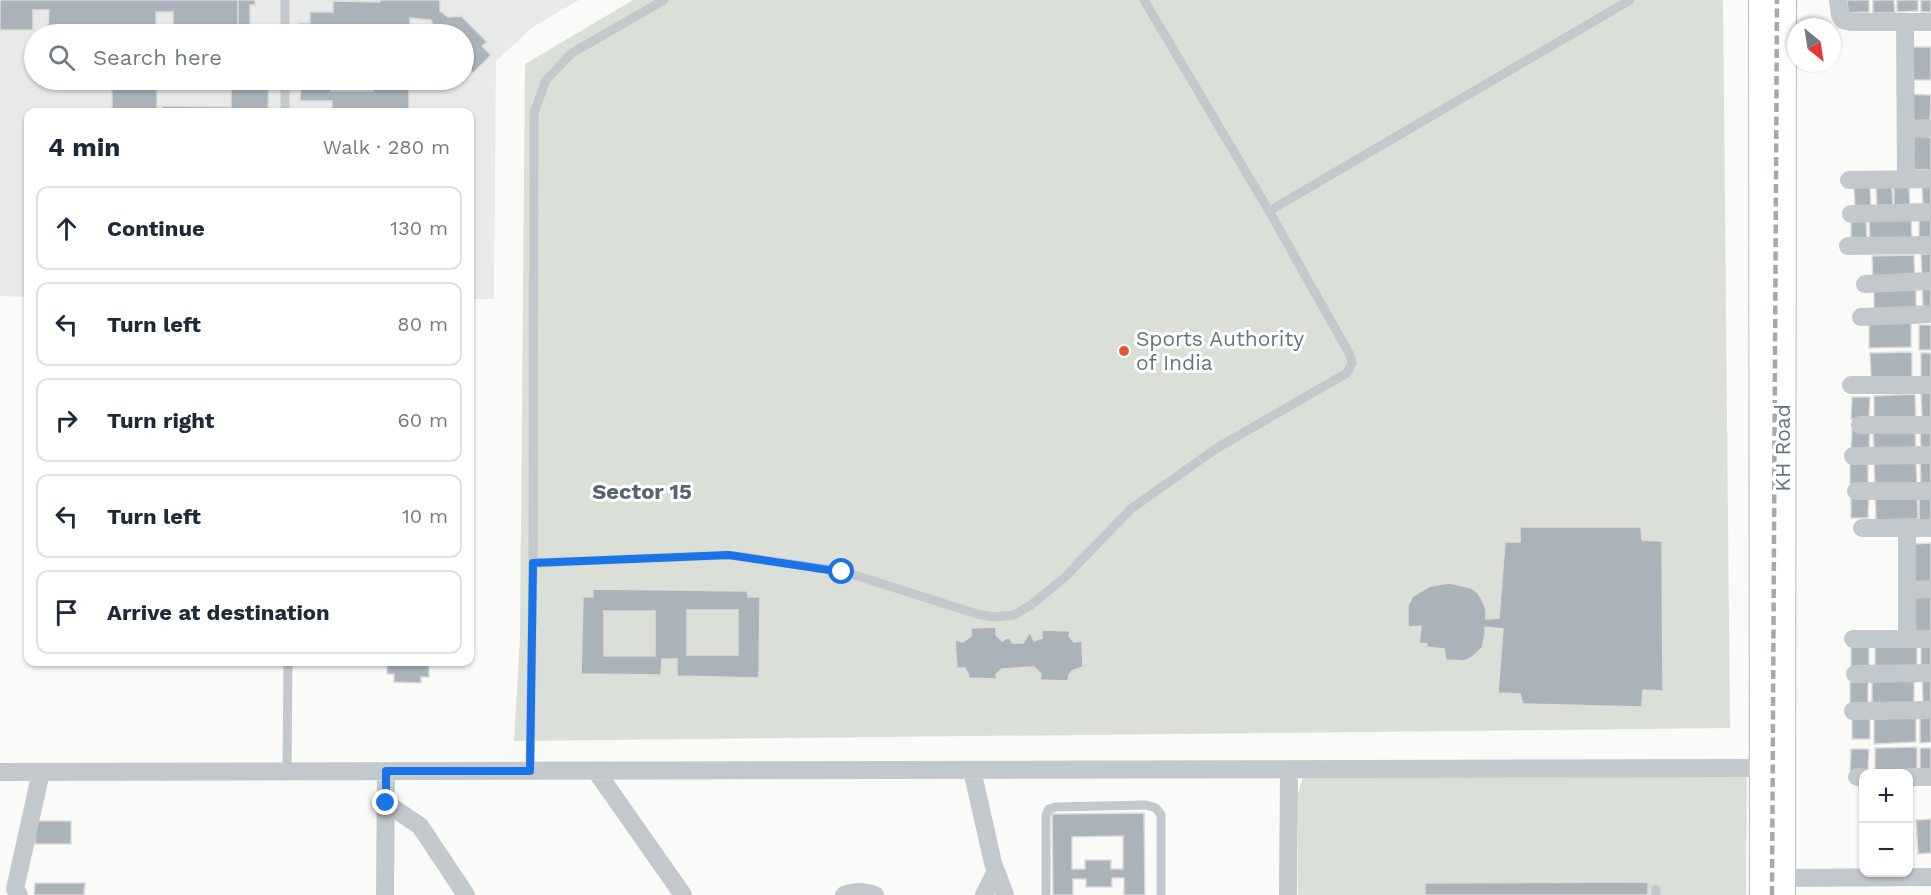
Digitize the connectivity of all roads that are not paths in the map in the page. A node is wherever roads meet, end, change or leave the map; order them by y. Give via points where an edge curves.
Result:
1 (285, 0) edge
2 (664, 0) edge
3 (1144, 0) edge
4 (1630, 0) edge
5 (1762, 0) edge
6 (1784, 0) edge
7 (1838, 0) edge
8 (1905, 22) junction
9 (1931, 22) edge
10 (285, 24) edge
11 (285, 90) edge
12 (285, 108) edge
13 (1931, 128) edge
14 (1906, 129) junction
15 (1906, 179) junction
16 (1931, 179) edge
17 (1849, 180) dead end
18 (1269, 211) junction
19 (1931, 212) edge
20 (1851, 214) dead end
21 (1931, 245) edge
22 (1848, 246) dead end
23 (1931, 281) edge
24 (1865, 284) dead end
25 (1931, 314) edge
26 (1861, 316) dead end
27 (1931, 385) edge
28 (1851, 386) dead end
29 (1931, 424) edge
30 (1860, 425) dead end
31 (1931, 455) edge
32 (1853, 456) dead end
33 (1931, 490) edge
34 (1856, 491) dead end
35 (1862, 528) dead end
36 (1907, 528) junction
37 (1931, 528) edge
38 (533, 563) junction
39 (1931, 589) edge
40 (1907, 590) junction
41 (1852, 639) dead end
42 (1907, 639) junction
43 (1931, 639) edge
44 (288, 666) edge
45 (1931, 673) edge
46 (1855, 674) dead end
47 (1853, 711) dead end
48 (1931, 711) edge
49 (1773, 768) junction
50 (1289, 769) junction
51 (972, 770) junction
52 (287, 771) junction
53 (386, 771) junction
54 (530, 771) junction
55 (596, 771) junction
56 (0, 772) edge
57 (41, 772) junction
58 (1913, 777) edge
59 (1931, 777) edge
60 (386, 803) junction
61 (995, 873) junction
62 (1930, 883) edge
63 (1773, 886) edge
64 (1861, 886) edge
65 (19, 895) edge
66 (385, 895) edge
67 (466, 895) edge
68 (683, 895) edge
69 (844, 895) edge
70 (875, 895) edge
71 (984, 895) edge
72 (1005, 895) edge
73 (1046, 895) edge
74 (1161, 895) edge
75 (1288, 895) edge

1 - 10 lane
2 - 38 lane via 572,53 546,80 534,113
3 - 18 lane
4 - 18 lane
5 - 49 main road, KH Road
6 - 49 main road, KH Road
7 - 8 street via 1843,20
8 - 9 street
8 - 14 street
11 - 12 lane
13 - 14 street
14 - 15 street
15 - 16 street
15 - 17 street
18 - 38 lane via 1350,355 1352,363 1347,373 1217,448 1131,509 1064,578 1014,615 976,614 842,572 729,555
19 - 20 street
21 - 22 street
23 - 24 street
25 - 26 street
27 - 28 street
29 - 30 street
31 - 32 street
33 - 34 street
35 - 36 street
36 - 37 street
36 - 40 street
38 - 54 lane
39 - 40 street
40 - 42 street
41 - 42 street
42 - 43 street
44 - 52 lane
45 - 46 street
47 - 48 street
49 - 50 street
49 - 63 main road, KH Road
50 - 51 street
50 - 75 street
51 - 55 street
51 - 61 street
52 - 53 street
52 - 57 street
53 - 54 street
53 - 60 street
54 - 55 street
55 - 68 street
56 - 57 street
57 - 65 street via 15,889
58 - 59 street
60 - 66 street
60 - 67 street via 420,826
61 - 71 street
61 - 72 street
62 - 64 street
63 - 64 street
69 - 70 street
73 - 74 lane via 1049,809 1146,806 1156,808 1161,815

